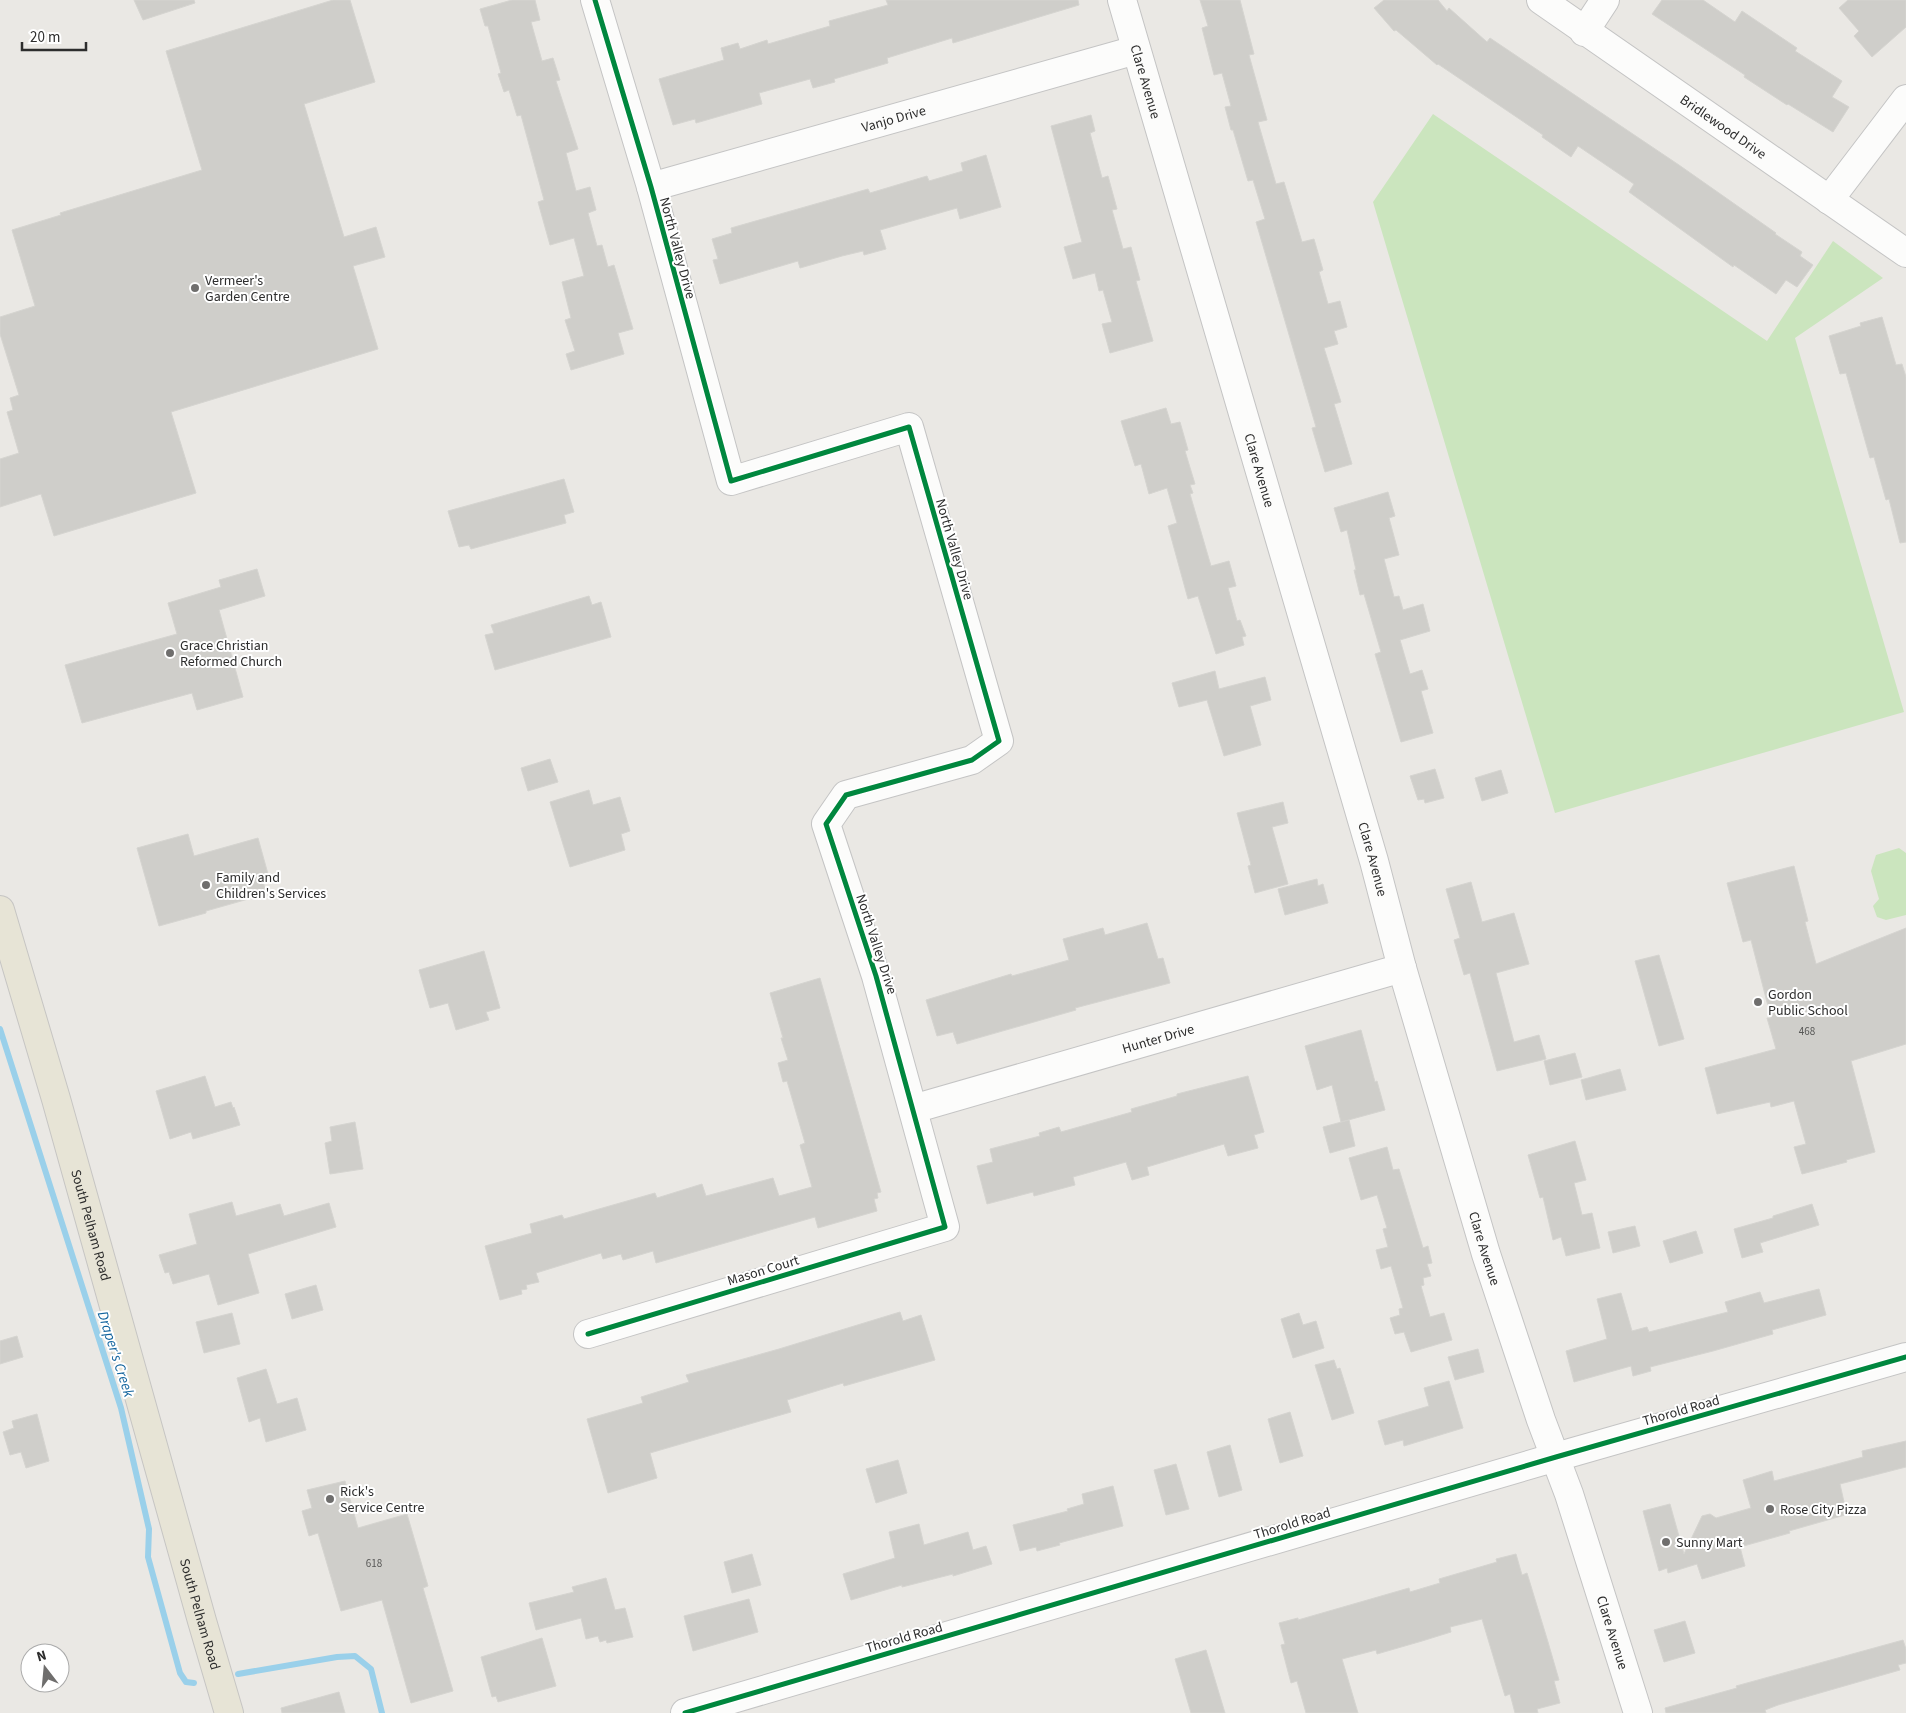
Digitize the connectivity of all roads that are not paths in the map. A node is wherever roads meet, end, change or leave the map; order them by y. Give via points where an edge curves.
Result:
1 (595, 0) edge
2 (1122, 0) edge
3 (1541, 0) edge
4 (1606, 0) edge
5 (1584, 32) junction
6 (1136, 50) junction
7 (1906, 99) edge
8 (650, 186) junction
9 (1829, 200) junction
10 (1906, 253) edge
11 (0, 910) edge
12 (1402, 968) junction
13 (913, 1109) junction
14 (945, 1227) joint
15 (588, 1334) dead end
16 (1906, 1357) edge
17 (1556, 1457) junction
18 (229, 1713) edge
19 (685, 1713) edge
20 (1638, 1713) edge

1 - 8 street, North Valley Drive
2 - 6 street, Clare Avenue
3 - 5 street, Bridlewood Drive
4 - 5 street
5 - 9 street, Bridlewood Drive
6 - 8 street, Vanjo Drive
6 - 12 street, Clare Avenue via 1374,861
7 - 9 street
8 - 13 street, North Valley Drive via 730,481 909,427 999,741 972,760 846,795 826,824 876,976
9 - 10 street, Bridlewood Drive
11 - 18 main road, South Pelham Road
12 - 13 street, Hunter Drive
12 - 17 street, Clare Avenue via 1486,1254
13 - 14 street, North Valley Drive
14 - 15 street, Mason Court
16 - 17 street, Thorold Road
17 - 19 street, Thorold Road
17 - 20 street, Clare Avenue

